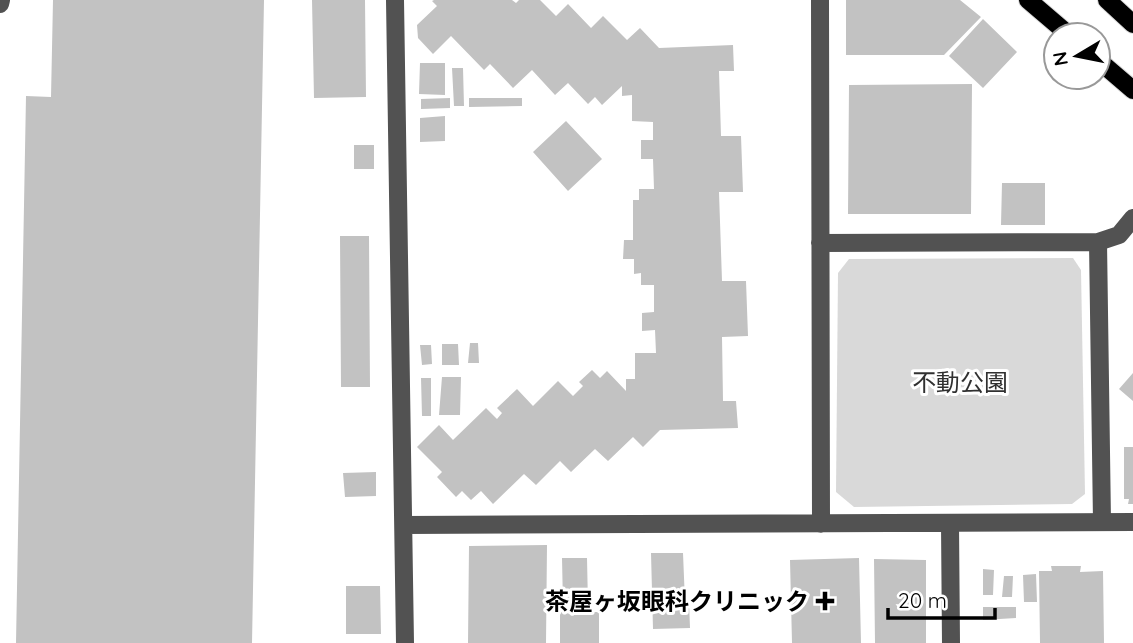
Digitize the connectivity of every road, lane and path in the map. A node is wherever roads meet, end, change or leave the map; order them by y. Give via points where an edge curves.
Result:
1 (395, 0) edge
2 (820, 0) edge
3 (1028, 0) edge
4 (1107, 0) edge
5 (1053, 21) edge
6 (1133, 23) edge
7 (1112, 72) edge
8 (1133, 90) edge
9 (1133, 218) edge
10 (1098, 242) junction
11 (820, 243) junction
12 (1102, 522) junction
13 (1133, 522) edge
14 (821, 524) junction
15 (950, 524) junction
16 (404, 525) junction
17 (405, 643) edge
18 (951, 643) edge

1 - 16 street
2 - 11 street
3 - 5 main road
4 - 6 main road
7 - 8 main road
9 - 10 street via 1119,235
10 - 11 street
10 - 12 street
11 - 14 street
12 - 13 street
12 - 15 street
14 - 15 street
14 - 16 street
15 - 18 street
16 - 17 street

